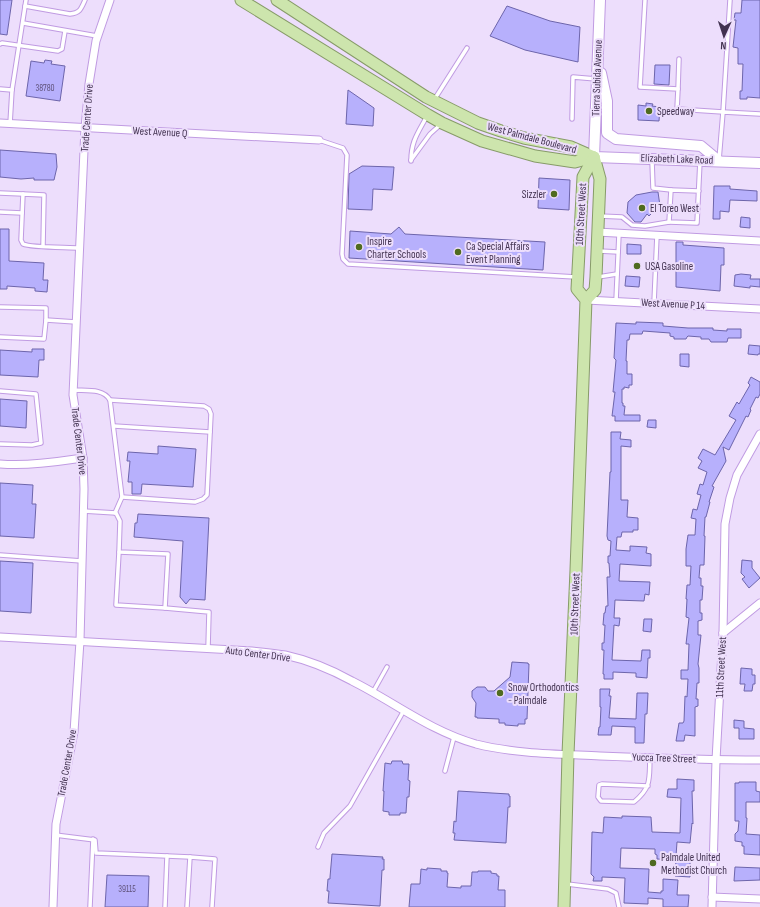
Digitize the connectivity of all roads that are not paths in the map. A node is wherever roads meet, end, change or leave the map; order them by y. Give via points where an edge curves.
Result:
1 (26, 0) edge
2 (85, 0) edge
3 (110, 0) edge
4 (241, 0) edge
5 (277, 0) edge
6 (600, 0) edge
7 (645, 0) edge
8 (730, 0) edge
9 (26, 6) junction
10 (23, 23) junction
11 (65, 31) junction
12 (97, 36) junction
13 (0, 44) edge
14 (19, 45) junction
15 (467, 48) dead end
16 (680, 59) dead end
17 (598, 61) junction
18 (597, 80) junction
19 (0, 89) edge
20 (678, 89) junction
21 (12, 90) junction
22 (434, 101) junction
23 (723, 112) junction
24 (760, 114) edge
25 (428, 115) junction
26 (572, 119) dead end
27 (0, 123) edge
28 (442, 123) junction
29 (10, 124) junction
30 (85, 128) junction
31 (319, 140) joint
32 (594, 157) junction
33 (652, 158) junction
34 (700, 160) junction
35 (719, 161) junction
36 (760, 163) edge
37 (671, 190) junction
38 (699, 191) junction
39 (0, 193) edge
40 (22, 194) junction
41 (0, 212) edge
42 (22, 213) junction
43 (598, 216) junction
44 (670, 222) junction
45 (597, 232) junction
46 (619, 232) junction
47 (657, 235) junction
48 (760, 241) edge
49 (43, 246) junction
50 (80, 248) junction
51 (597, 251) junction
52 (618, 252) junction
53 (617, 274) junction
54 (578, 277) junction
55 (596, 277) junction
56 (586, 300) junction
57 (616, 301) junction
58 (654, 303) junction
59 (0, 307) edge
60 (760, 309) edge
61 (46, 320) junction
62 (76, 322) junction
63 (0, 338) edge
64 (73, 390) junction
65 (0, 391) edge
66 (110, 400) junction
67 (114, 426) junction
68 (210, 432) junction
69 (760, 434) edge
70 (0, 444) edge
71 (83, 458) junction
72 (0, 464) edge
73 (122, 497) junction
74 (83, 511) junction
75 (115, 513) junction
76 (119, 552) junction
77 (0, 555) edge
78 (82, 561) junction
79 (760, 603) edge
80 (166, 608) junction
81 (723, 633) junction
82 (0, 637) edge
83 (80, 642) junction
84 (208, 648) junction
85 (387, 667) dead end
86 (372, 693) junction
87 (403, 712) junction
88 (455, 735) junction
89 (568, 754) junction
90 (650, 758) junction
91 (716, 760) junction
92 (760, 760) edge
93 (445, 770) dead end
94 (648, 786) junction
95 (55, 835) junction
96 (93, 839) junction
97 (318, 847) dead end
98 (167, 856) junction
99 (190, 857) junction
100 (564, 884) junction
101 (712, 897) junction
102 (760, 899) edge
103 (52, 907) edge
104 (90, 907) edge
105 (165, 907) edge
106 (187, 907) edge
107 (212, 907) edge
108 (564, 907) edge
109 (619, 907) edge
110 (712, 907) edge

1 - 9 lane
2 - 9 lane via 81,9 70,14
3 - 12 street, Trade Center Drive
4 - 25 main road, West Palmdale Boulevard
5 - 22 main road, West Palmdale Boulevard
6 - 17 main road, Tierra Subida Avenue
7 - 20 lane via 640,88
8 - 23 lane
9 - 10 lane
10 - 11 lane
10 - 14 lane
11 - 12 lane
11 - 14 lane via 62,49 58,51
12 - 30 street, Trade Center Drive
13 - 14 lane
14 - 21 lane
15 - 22 lane
16 - 20 lane
17 - 18 main road, Tierra Subida Avenue
17 - 35 main road via 608,101 607,133 616,139 701,146
18 - 26 lane via 573,77
18 - 32 main road, Tierra Subida Avenue
19 - 21 lane
20 - 23 lane via 677,109
21 - 29 lane
22 - 25 main road
22 - 32 main road, West Palmdale Boulevard via 478,123 524,138 571,147
23 - 24 lane
23 - 35 lane
25 - 28 main road, West Palmdale Boulevard
25 - 28 lane via 413,143 411,161 430,134
27 - 29 street, West Avenue Q
28 - 32 main road, West Palmdale Boulevard via 482,141 534,156 575,162
29 - 30 street, West Avenue Q
30 - 31 street, West Avenue Q
30 - 50 street, Trade Center Drive
31 - 54 lane via 343,148 348,155 342,254 348,264
32 - 33 main road, Elizabeth Lake Road
32 - 43 main road, 10th Street West via 600,179
32 - 54 main road, 10th Street West via 583,177
33 - 34 main road, Elizabeth Lake Road
33 - 37 lane via 653,188
34 - 35 main road, Elizabeth Lake Road
34 - 38 lane
35 - 36 main road, Elizabeth Lake Road
37 - 38 lane
37 - 44 lane
38 - 44 lane via 697,224
39 - 40 lane
40 - 42 lane
40 - 49 lane via 44,195
41 - 42 lane
42 - 49 lane via 23,244
43 - 44 lane via 622,217 632,225 645,226
43 - 45 main road, 10th Street West
45 - 46 street
45 - 51 main road, 10th Street West
46 - 47 street
46 - 52 lane
47 - 48 street
47 - 58 lane
49 - 50 lane
50 - 62 street, Trade Center Drive
51 - 52 lane
51 - 55 main road, 10th Street West
52 - 53 lane
53 - 55 lane
53 - 57 lane
54 - 56 main road, 10th Street West via 577,289
55 - 56 main road, 10th Street West via 595,290
56 - 57 street, West Avenue P 14
56 - 89 main road, 10th Street West
57 - 58 street, West Avenue P 14
58 - 60 street, West Avenue P 14
59 - 61 lane via 46,308
61 - 62 lane
61 - 63 lane via 44,340
62 - 64 street, Trade Center Drive
64 - 66 lane via 101,392
64 - 71 street, Trade Center Drive
65 - 70 lane via 36,394 41,443 32,446
66 - 67 lane
66 - 68 lane via 204,406 211,414
67 - 68 lane
67 - 73 lane
68 - 73 lane via 207,495 203,499 195,502
69 - 81 street, 11th Street West via 737,475 725,524
71 - 72 street via 45,464
71 - 74 street, Trade Center Drive
73 - 75 lane
74 - 75 lane
74 - 78 street, Trade Center Drive
75 - 76 lane via 120,521
76 - 80 lane via 168,554
76 - 80 lane via 116,605
77 - 78 lane
78 - 83 street, Trade Center Drive
79 - 81 street
80 - 84 lane via 209,612
81 - 91 street, 11th Street West
82 - 83 street, Auto Center Drive
83 - 84 street, Auto Center Drive
83 - 95 street, Trade Center Drive via 74,732
84 - 86 street, Auto Center Drive via 286,656 320,666
85 - 86 lane
86 - 87 street, Auto Center Drive
87 - 88 street, Auto Center Drive
87 - 97 lane via 350,806 324,833
88 - 89 street, Auto Center Drive via 476,744 510,750
88 - 93 lane
89 - 90 street, Yucca Tree Street
89 - 100 main road, 10th Street West
90 - 91 street, Yucca Tree Street
90 - 94 lane
91 - 92 street, Yucca Tree Street
91 - 101 street, 11th Street West
94 - 94 lane via 602,784 598,788 598,797 601,801 634,802 643,795
95 - 96 lane
95 - 103 street, Trade Center Drive
96 - 98 lane via 96,853
96 - 104 lane
98 - 99 lane
98 - 105 lane
99 - 106 lane
99 - 107 lane via 215,859
100 - 108 main road, 10th Street West
100 - 109 lane via 608,889 616,893
101 - 102 street
101 - 110 street, 11th Street West

